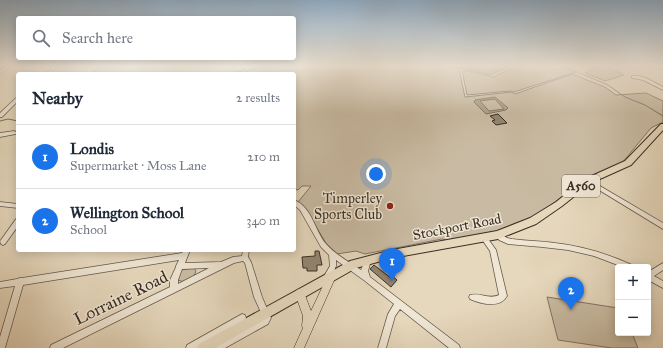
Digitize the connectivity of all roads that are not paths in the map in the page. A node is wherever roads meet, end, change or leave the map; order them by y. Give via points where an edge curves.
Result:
1 (651, 82) edge
2 (663, 88) edge
3 (16, 101) edge
4 (0, 116) edge
5 (663, 126) edge
6 (660, 132) edge
7 (14, 133) dead end
8 (4, 134) edge
9 (588, 181) junction
10 (16, 204) edge
11 (296, 204) edge
12 (1, 205) edge
13 (16, 224) edge
14 (663, 226) edge
15 (498, 235) junction
16 (484, 238) junction
17 (3, 242) dead end
18 (246, 252) edge
19 (185, 253) edge
20 (332, 254) junction
21 (245, 258) junction
22 (368, 260) junction
23 (622, 264) edge
24 (222, 265) junction
25 (180, 266) junction
26 (663, 266) edge
27 (349, 267) junction
28 (651, 274) edge
29 (330, 277) junction
30 (651, 278) edge
31 (368, 279) junction
32 (20, 281) junction
33 (663, 284) edge
34 (0, 285) edge
35 (174, 289) junction
36 (300, 293) junction
37 (473, 297) dead end
38 (399, 304) junction
39 (266, 312) junction
40 (243, 324) junction
41 (307, 328) junction
42 (228, 330) junction
43 (1, 348) edge
44 (54, 348) edge
45 (190, 348) edge
46 (203, 348) edge
47 (217, 348) edge
48 (299, 348) edge
49 (382, 348) edge
50 (456, 348) edge

1 - 2 street
3 - 4 street
5 - 6 highway, Stockport Road / A560
6 - 9 highway, Stockport Road / A560 via 626,165
7 - 8 street
9 - 14 street
9 - 15 highway, Stockport Road / A560 via 545,214
10 - 12 street
11 - 20 street via 302,208 323,245
13 - 17 street
15 - 16 highway, Stockport Road / A560
15 - 23 street via 507,241 556,245 592,253
16 - 22 highway, Stockport Road / A560
16 - 37 street via 493,250 503,296 490,300
18 - 21 street
19 - 25 street
19 - 32 street
20 - 27 street
20 - 29 street via 333,266
21 - 24 street, Lorraine Road via 236,258
21 - 39 street via 258,297
22 - 27 highway, Stockport Road / A560
22 - 31 street via 364,271
24 - 25 street
24 - 35 street, Lorraine Road
25 - 35 street via 174,280
26 - 28 street
27 - 29 highway, Stockport Road / A560
27 - 31 street
29 - 36 highway, Stockport Road / A560
29 - 41 main road via 330,283
30 - 33 street
31 - 38 street
32 - 34 street
32 - 43 street
35 - 44 street, Lorraine Road
36 - 39 highway, A560
36 - 41 main road via 308,316
38 - 49 street via 392,314
38 - 50 street
39 - 40 highway, A560
40 - 42 highway, A560
40 - 47 street
41 - 48 main road
42 - 45 street
42 - 46 highway, A560

